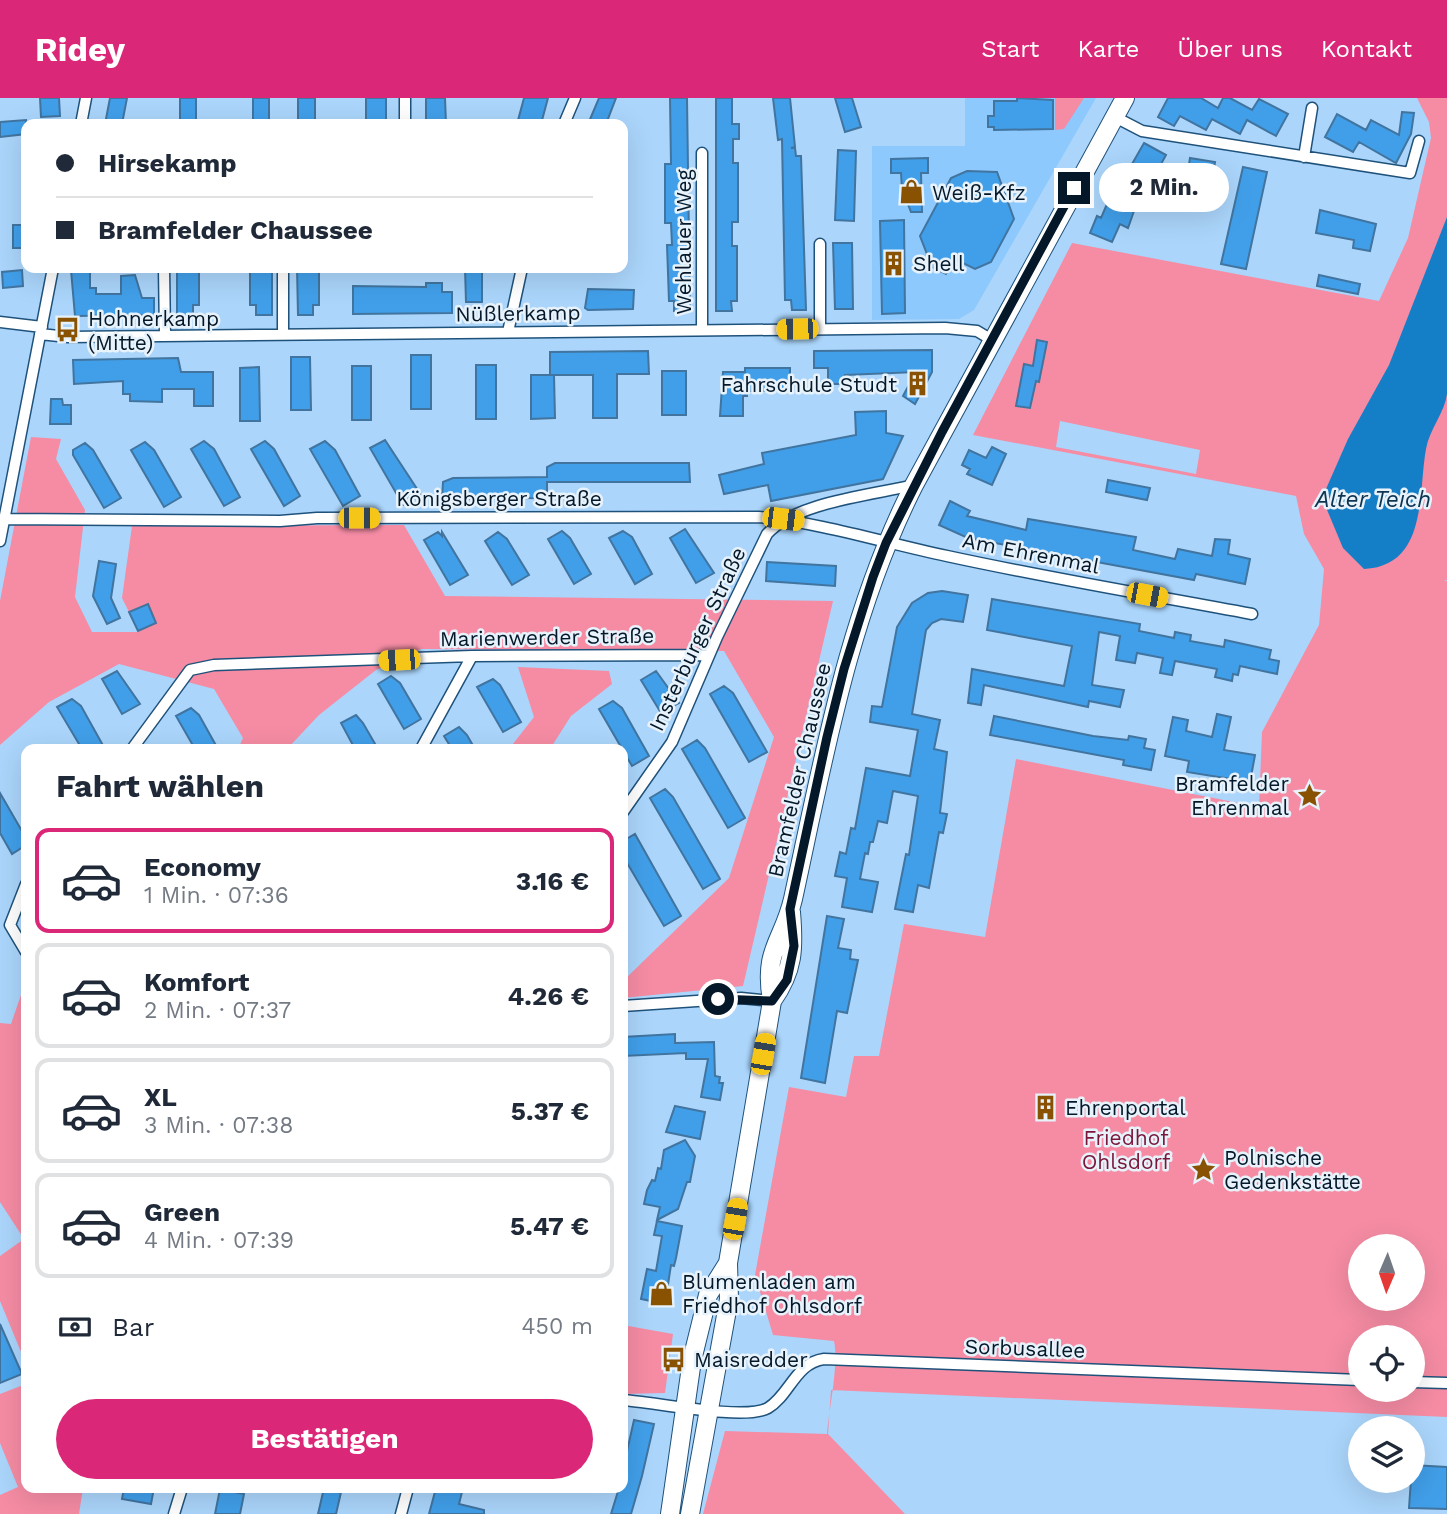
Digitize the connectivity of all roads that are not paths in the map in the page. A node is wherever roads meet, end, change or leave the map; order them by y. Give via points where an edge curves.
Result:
1 (86, 98) edge
2 (405, 98) edge
3 (575, 98) edge
4 (1125, 98) edge
5 (1312, 108) dead end
6 (1115, 117) junction
7 (82, 119) edge
8 (405, 119) edge
9 (566, 119) edge
10 (1419, 141) dead end
11 (702, 153) dead end
12 (1304, 157) junction
13 (820, 244) dead end
14 (52, 273) edge
15 (164, 273) edge
16 (284, 273) edge
17 (521, 273) edge
18 (0, 322) edge
19 (820, 329) junction
20 (41, 330) junction
21 (702, 330) junction
22 (508, 332) junction
23 (283, 334) junction
24 (165, 336) junction
25 (992, 340) junction
26 (914, 485) junction
27 (5, 519) junction
28 (783, 519) junction
29 (0, 541) edge
30 (886, 543) junction
31 (1252, 614) dead end
32 (472, 656) junction
33 (709, 656) junction
34 (136, 744) edge
35 (424, 744) edge
36 (628, 805) edge
37 (21, 897) edge
38 (21, 944) edge
39 (772, 1001) junction
40 (628, 1006) edge
41 (728, 1263) junction
42 (1348, 1380) edge
43 (1425, 1383) edge
44 (1447, 1384) edge
45 (628, 1400) edge
46 (685, 1406) junction
47 (710, 1409) junction
48 (180, 1493) edge
49 (407, 1493) edge
50 (174, 1514) edge
51 (401, 1514) edge
52 (670, 1514) edge
53 (690, 1514) edge

1 - 7 street
2 - 8 street
3 - 9 street
4 - 6 main road, Bramfelder Chaussee
5 - 12 street
6 - 12 street via 1142,131
6 - 25 main road, Bramfelder Chaussee
10 - 12 street via 1410,173
11 - 21 street, Wehlauer Weg
13 - 19 street
14 - 20 street
15 - 24 street
16 - 23 street
17 - 22 street
18 - 20 street, Nüßlerkamp
19 - 21 street, Nüßlerkamp
19 - 25 street, Nüßlerkamp via 945,328 977,331
20 - 24 street, Nüßlerkamp via 68,337
20 - 27 street
21 - 22 street, Nüßlerkamp
22 - 23 street, Nüßlerkamp
23 - 24 street, Nüßlerkamp
25 - 26 main road, Bramfelder Chaussee
26 - 28 street, Königsberger Straße
26 - 30 main road, Bramfelder Chaussee
27 - 28 street, Königsberger Straße
27 - 29 street
28 - 30 street, Königsberger Straße
28 - 33 street, Insterburger Straße via 767,534
30 - 31 street, Am Ehrenmal
30 - 39 main road, Bramfelder Chaussee via 844,669 790,909 794,946 787,980
32 - 33 street, Marienwerder Straße
32 - 34 street, Marienwerder Straße via 214,665 190,670
32 - 35 street
33 - 36 street, Insterburger Straße via 672,742
37 - 38 street via 10,925
39 - 40 street via 741,998
39 - 41 main road, Bramfelder Chaussee
41 - 46 main road, Bramfelder Chaussee via 708,1295
41 - 47 main road, Bramfelder Chaussee via 729,1298
42 - 47 street, Sorbusallee via 824,1359 805,1367 768,1408 742,1413
43 - 44 street
45 - 46 street
46 - 47 street, Sorbusallee
46 - 52 main road, Bramfelder Chaussee
47 - 53 main road, Bramfelder Chaussee
48 - 50 street
49 - 51 street

